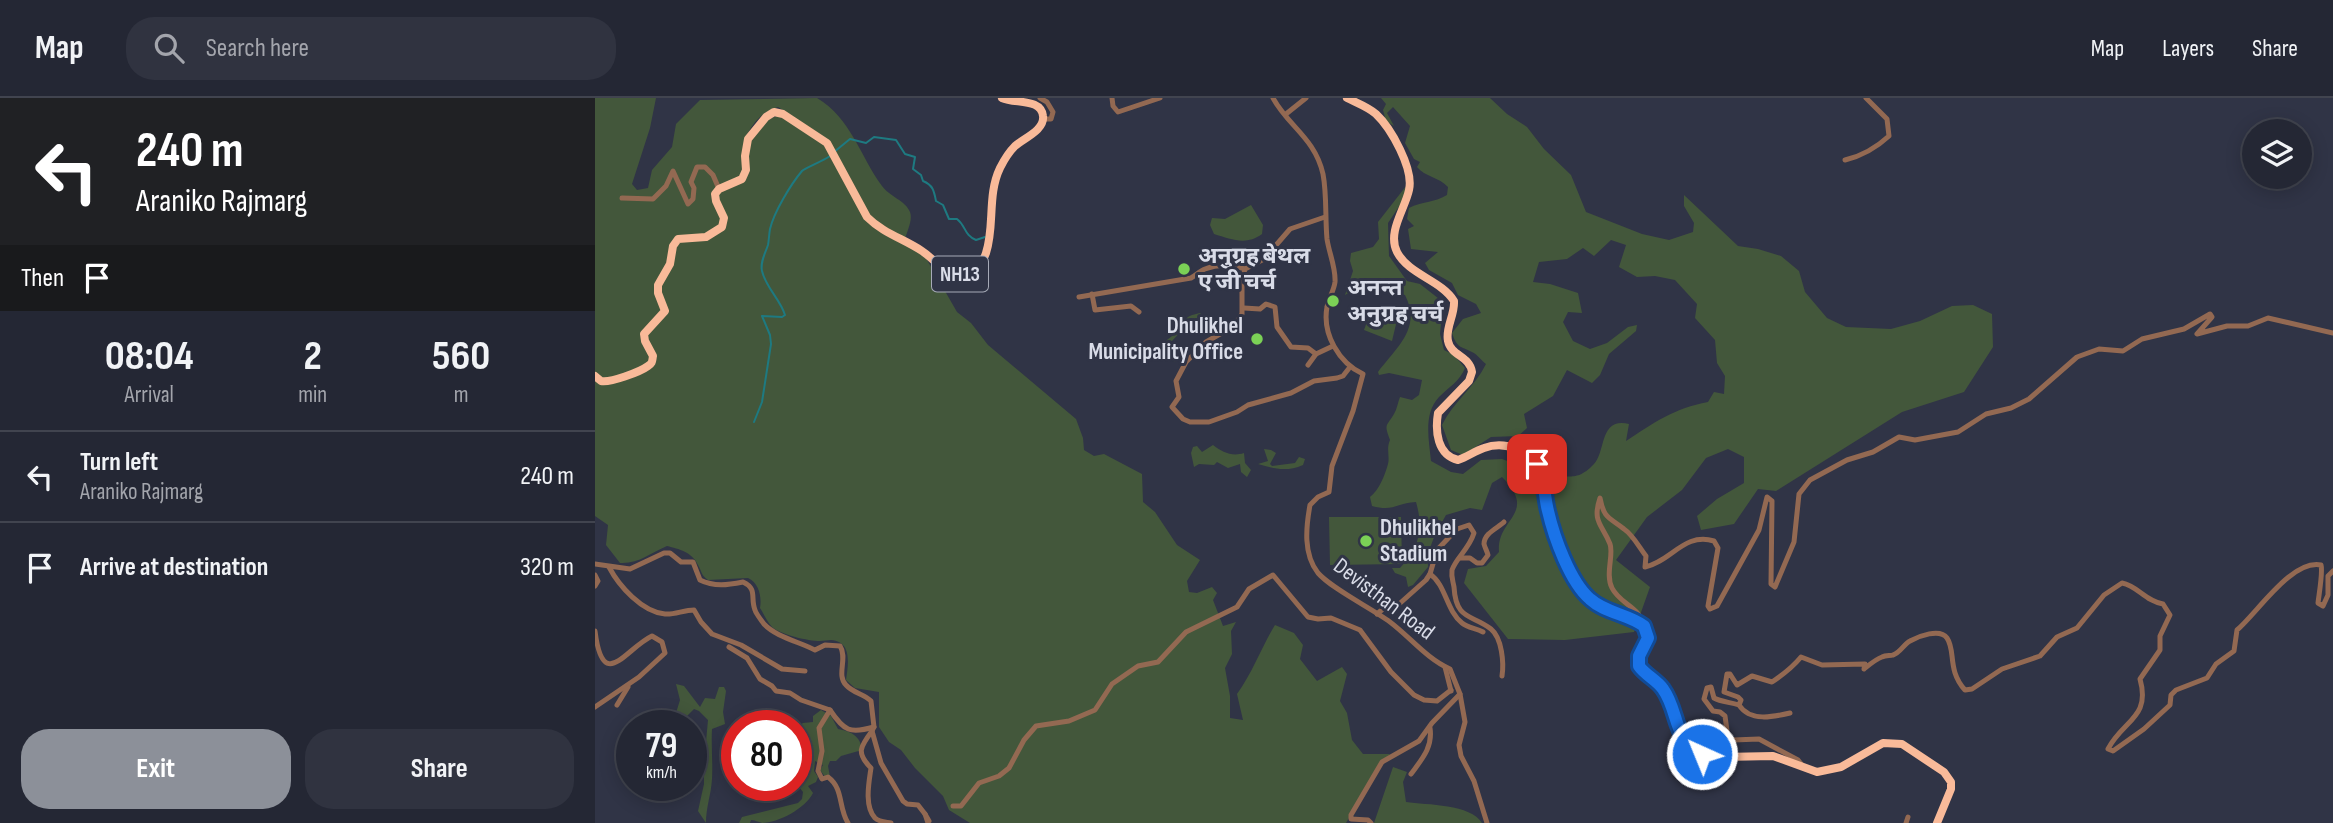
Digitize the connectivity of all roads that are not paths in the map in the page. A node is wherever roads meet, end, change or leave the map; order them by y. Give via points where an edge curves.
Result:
1 (1002, 98) edge
2 (1040, 98) edge
3 (1112, 98) edge
4 (1160, 98) edge
5 (1273, 98) edge
6 (1306, 98) edge
7 (1347, 98) edge
8 (1866, 98) edge
9 (1286, 114) junction
10 (1044, 120) junction
11 (1845, 160) dead end
12 (719, 189) junction
13 (622, 198) dead end
14 (1325, 217) junction
15 (1245, 269) junction
16 (1092, 294) junction
17 (1079, 298) dead end
18 (1244, 307) junction
19 (1139, 312) dead end
20 (2333, 333) edge
21 (1333, 346) junction
22 (1315, 354) junction
23 (1308, 365) dead end
24 (1350, 368) junction
25 (595, 376) edge
26 (1504, 522) dead end
27 (1460, 558) junction
28 (595, 564) edge
29 (609, 567) junction
30 (2333, 571) edge
31 (1430, 574) junction
32 (595, 575) edge
33 (595, 586) edge
34 (1377, 614) junction
35 (1644, 626) junction
36 (595, 631) edge
37 (1483, 632) dead end
38 (729, 647) dead end
39 (1445, 667) junction
40 (805, 671) dead end
41 (1502, 676) dead end
42 (633, 682) junction
43 (1451, 690) junction
44 (1460, 694) junction
45 (1455, 700) junction
46 (617, 705) dead end
47 (1739, 705) junction
48 (595, 707) edge
49 (830, 710) junction
50 (1790, 713) dead end
51 (1430, 727) junction
52 (873, 729) junction
53 (1806, 770) junction
54 (1411, 774) dead end
55 (953, 806) dead end
56 (929, 822) edge
57 (848, 823) edge
58 (891, 823) edge
59 (1371, 823) edge
60 (1487, 823) edge
61 (1937, 823) edge

1 - 10 highway via 1034,103
2 - 10 street via 1053,112 1051,119
3 - 4 street via 1118,112
5 - 9 street, Devisthan Road
6 - 9 street
7 - 35 highway via 1376,114 1406,161 1411,182 1395,234 1396,247 1407,264 1452,298 1448,343 1472,366 1469,381 1438,413 1437,434 1443,450 1458,460 1483,449 1510,446 1530,458 1541,472 1548,512 1576,581 1591,600
8 - 11 street via 1887,119 1889,136 1878,146
9 - 14 street, Devisthan Road via 1318,161
10 - 12 highway, NH13 via 999,170 987,251 979,266 967,274 946,270 867,218 827,143 783,114 774,112 762,120 747,144 742,179
12 - 13 street via 705,167 697,167 691,182 694,199 688,204 673,171 653,199
12 - 25 highway via 715,198 724,218 722,227 706,237 675,242 670,264 659,281 665,312 644,337 653,353 652,362 613,381
14 - 15 street via 1290,229 1263,259
14 - 21 street, Devisthan Road via 1335,282 1326,309
15 - 16 street via 1219,266 1191,278
15 - 18 street
16 - 17 street
16 - 19 street via 1095,310 1131,306
18 - 22 street via 1275,307 1277,327 1287,344
18 - 24 street via 1237,323 1195,351 1182,368 1176,381 1179,397 1173,407 1184,419 1209,422 1314,381 1337,379
20 - 35 street via 2268,318 2197,334 2211,320 2210,314 2184,328 2142,339 2123,351 2099,349 2077,357 2029,399 2011,408 1986,414 1958,432 1915,440 1899,437 1809,480 1800,494 1794,542 1775,587 1770,570 1772,501 1767,497 1759,530 1717,606 1710,609 1718,548 1714,541 1680,545 1663,561 1645,567 1646,556 1623,528 1609,521 1600,498 1596,511 1611,547 1612,588 1635,609
21 - 22 street
21 - 24 street, Devisthan Road
22 - 23 street
24 - 34 street, Devisthan Road via 1363,374 1332,466 1329,492 1310,505 1306,540 1318,573
26 - 27 street via 1484,543 1487,555 1482,563
27 - 31 street via 1475,533 1468,525 1457,529 1437,550
27 - 41 street via 1453,568 1453,592 1468,618 1497,637 1504,663
28 - 29 street
29 - 40 street via 637,601 665,614 694,610 712,634 782,669
29 - 52 street via 630,569 670,553 681,562 693,562 700,580 706,583 726,586 745,582 766,626 815,650 840,646 845,659 842,680 871,701
30 - 47 street via 2323,606 2318,603 2321,565 2303,565 2264,598 2237,630 2234,650 2215,664 2207,678 2176,690 2170,705 2113,751 2108,749 2142,707 2140,679 2160,650 2160,636 2170,615 2162,604 2122,583 2104,595 2077,628 2057,637 2040,656 2002,668 1972,689 1965,690 1959,683 1948,640 1938,633 1909,641 1896,654 1881,657 1864,669 1865,664 1822,665 1801,657 1772,682 1752,676 1737,685 1727,674 1724,692 1738,697
31 - 34 street via 1398,605
31 - 37 street via 1455,617
32 - 33 street
34 - 39 street, Devisthan Road
35 - 53 highway via 1648,638 1639,666 1663,689 1682,738 1692,749 1723,757 1773,756
36 - 42 street via 597,651 606,662 620,662 652,636 662,642 665,653
38 - 49 street via 747,658 760,679 776,691
39 - 43 street, Devisthan Road
39 - 44 street, Devisthan Road via 1454,674
42 - 46 street
42 - 48 street
43 - 45 street, Devisthan Road
43 - 55 street via 1437,701 1418,699 1360,630 1331,618 1308,617 1273,575 1249,589 1237,607 1186,632 1158,662 1138,666 1112,684 1095,710 1036,726 1009,768 979,783 961,806
44 - 45 street
44 - 60 street via 1465,722 1461,756
45 - 51 street
47 - 50 street via 1743,712 1769,718
47 - 53 street via 1714,698 1711,687 1704,693 1707,707 1725,716 1728,738 1759,739
49 - 52 street via 847,729
49 - 57 street via 819,728 822,751 818,771 822,779 833,779
51 - 54 street via 1430,746
51 - 59 street via 1419,741 1382,762 1373,774 1351,815 1351,819
52 - 56 street via 881,763 901,798 918,805
52 - 58 street via 861,753 871,768 871,810 881,822
53 - 61 highway via 1833,769 1883,743 1902,744 1944,772 1951,782

